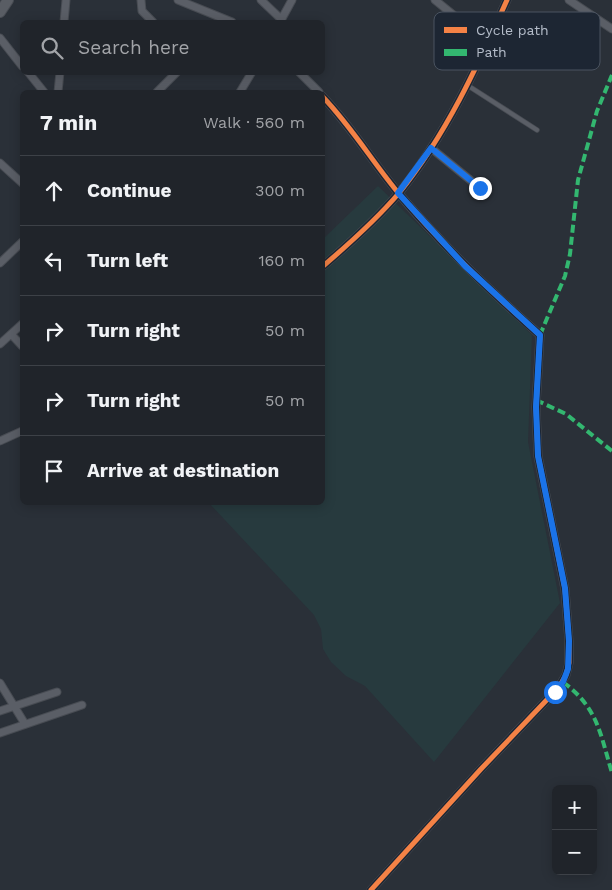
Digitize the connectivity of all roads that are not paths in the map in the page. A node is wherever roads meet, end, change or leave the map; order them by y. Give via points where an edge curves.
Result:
1 (8, 0) edge
2 (66, 0) edge
3 (141, 0) edge
4 (178, 0) edge
5 (261, 0) edge
6 (292, 0) edge
7 (435, 0) edge
8 (507, 0) edge
9 (569, 0) edge
10 (0, 12) edge
11 (450, 12) edge
12 (502, 12) edge
13 (587, 12) edge
14 (64, 20) edge
15 (151, 20) edge
16 (227, 20) edge
17 (280, 20) edge
18 (282, 20) edge
19 (600, 21) edge
20 (612, 29) edge
21 (0, 38) edge
22 (20, 63) edge
23 (474, 70) edge
24 (30, 75) edge
25 (60, 75) edge
26 (173, 75) edge
27 (250, 75) edge
28 (302, 75) edge
29 (467, 85) junction
30 (42, 90) edge
31 (58, 90) edge
32 (160, 90) edge
33 (241, 90) edge
34 (317, 90) edge
35 (325, 99) edge
36 (537, 130) dead end
37 (431, 148) junction
38 (0, 164) edge
39 (20, 181) edge
40 (480, 188) dead end
41 (398, 193) junction
42 (20, 244) edge
43 (0, 264) edge
44 (325, 264) edge
45 (20, 326) edge
46 (11, 334) junction
47 (1, 340) edge
48 (20, 344) edge
49 (20, 433) edge
50 (0, 441) edge
51 (0, 683) edge
52 (57, 692) dead end
53 (82, 705) dead end
54 (14, 707) junction
55 (0, 712) edge
56 (25, 724) junction
57 (0, 733) edge
58 (371, 890) edge

1 - 10 street
2 - 14 street
3 - 15 street via 142,12
4 - 16 street
5 - 17 street
6 - 18 street
7 - 11 street
8 - 12 street
9 - 13 street
19 - 20 street
21 - 22 street
23 - 29 street
24 - 30 street
25 - 31 street
26 - 32 street
27 - 33 street
28 - 34 street
29 - 36 lane
29 - 37 street
35 - 41 street
37 - 40 street
37 - 41 street
38 - 39 street
41 - 44 street
41 - 58 street via 471,272 540,335 536,407 538,456 565,588 569,663 559,687
42 - 43 street
45 - 46 street
46 - 47 street
46 - 48 street
49 - 50 street
51 - 54 street
52 - 54 street
53 - 56 street
54 - 55 street
54 - 56 street
56 - 57 street

